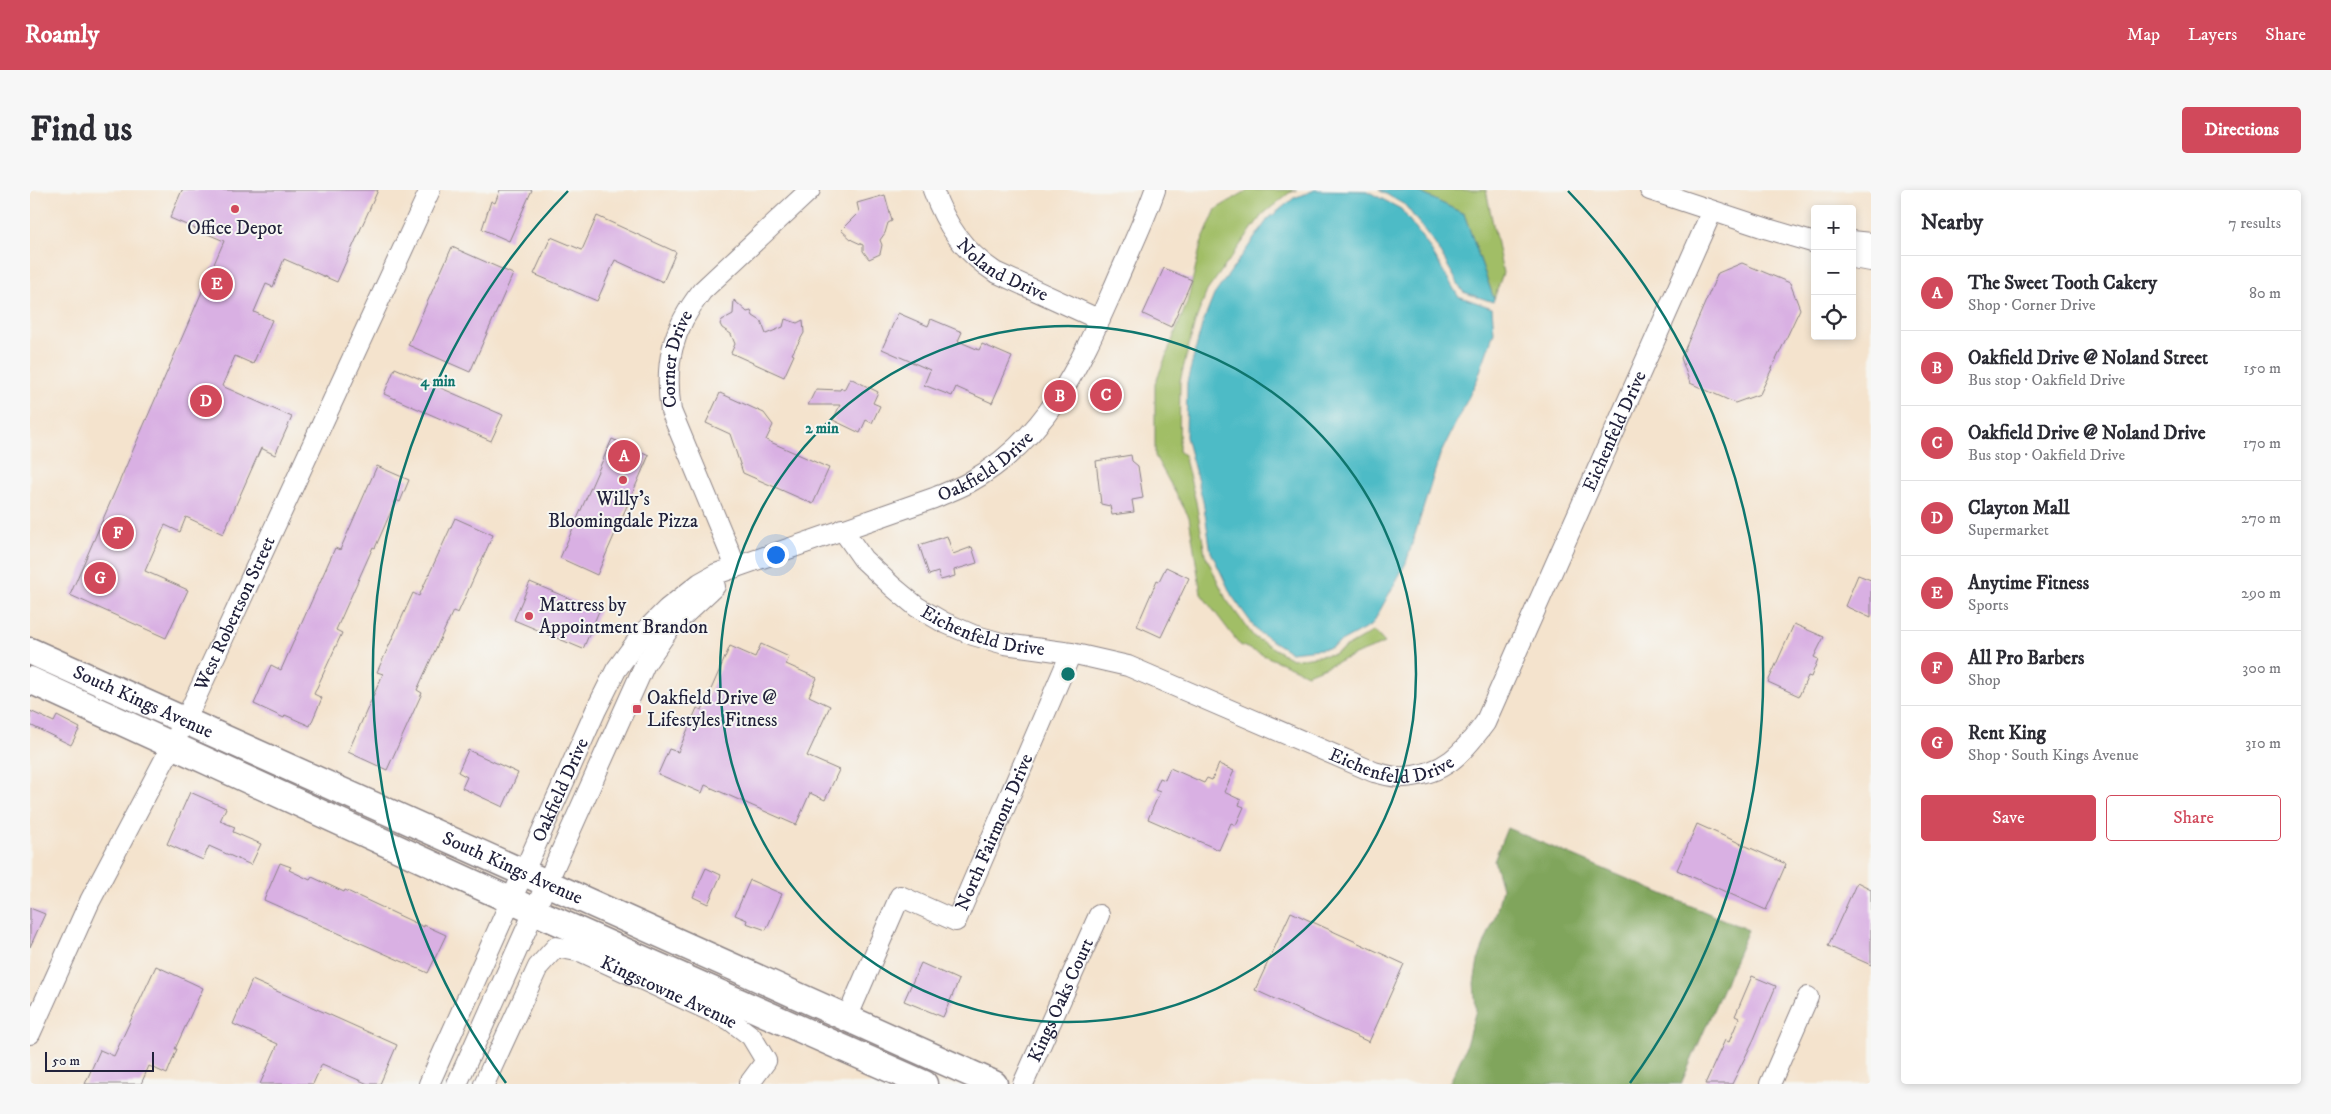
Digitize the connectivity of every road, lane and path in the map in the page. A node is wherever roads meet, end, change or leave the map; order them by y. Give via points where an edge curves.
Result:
1 (430, 190) edge
2 (810, 190) edge
3 (933, 190) edge
4 (1155, 190) edge
5 (1650, 190) edge
6 (1712, 211) junction
7 (1811, 241) edge
8 (1856, 241) edge
9 (1871, 243) edge
10 (1856, 258) edge
11 (1871, 260) edge
12 (1100, 320) junction
13 (842, 529) junction
14 (736, 567) junction
15 (30, 651) edge
16 (1071, 653) junction
17 (30, 680) edge
18 (185, 721) junction
19 (173, 745) junction
20 (523, 873) junction
21 (547, 883) junction
22 (511, 900) junction
23 (534, 911) junction
24 (1099, 915) dead end
25 (630, 953) junction
26 (1808, 997) dead end
27 (812, 1004) junction
28 (847, 1018) junction
29 (30, 1034) edge
30 (429, 1084) edge
31 (457, 1084) edge
32 (484, 1084) edge
33 (749, 1084) edge
34 (924, 1084) edge
35 (994, 1084) edge
36 (1022, 1084) edge
37 (1770, 1084) edge

1 - 18 street, West Robertson Street
2 - 14 street, Corner Drive via 702,291 681,323 668,362 671,411
3 - 12 street, Noland Drive via 955,237 979,262
4 - 12 street, Oakfield Drive
5 - 6 street
6 - 7 street
6 - 16 street, Eichenfeld Drive via 1485,723 1463,752 1434,772 1403,778 1374,772 1128,666
8 - 9 street
10 - 11 street
12 - 13 street, Oakfield Drive via 1059,399 1041,423 1006,456 968,483
13 - 14 street, Oakfield Drive
13 - 16 street, Eichenfeld Drive via 863,559 892,587 943,622 1005,644
14 - 20 street, Oakfield Drive via 708,579 679,598 643,633 624,658 596,710
14 - 21 street, Oakfield Drive via 669,629 649,656
15 - 18 main road, South Kings Avenue
16 - 28 street, North Fairmont Drive via 956,920 900,896
17 - 19 main road, South Kings Avenue
18 - 19 street, West Robertson Street
18 - 20 main road, South Kings Avenue
19 - 22 main road, South Kings Avenue
19 - 29 street, West Robertson Street via 90,901
20 - 21 main road, South Kings Avenue
20 - 22 street, Oakfield Drive
21 - 23 street, Oakfield Drive
21 - 27 main road, South Kings Avenue
22 - 23 main road, South Kings Avenue
22 - 30 street, Oakfield Drive
23 - 25 main road, South Kings Avenue
23 - 31 street, Oakfield Drive
24 - 36 street, Kings Oaks Court
25 - 27 main road via 728,984 781,1008 797,1010
25 - 34 main road, South Kings Avenue
26 - 37 street
27 - 28 main road, South Kings Avenue
28 - 35 main road, South Kings Avenue
32 - 33 street, Kingstowne Avenue via 538,967 556,947 582,952 730,1020 751,1036 766,1061

